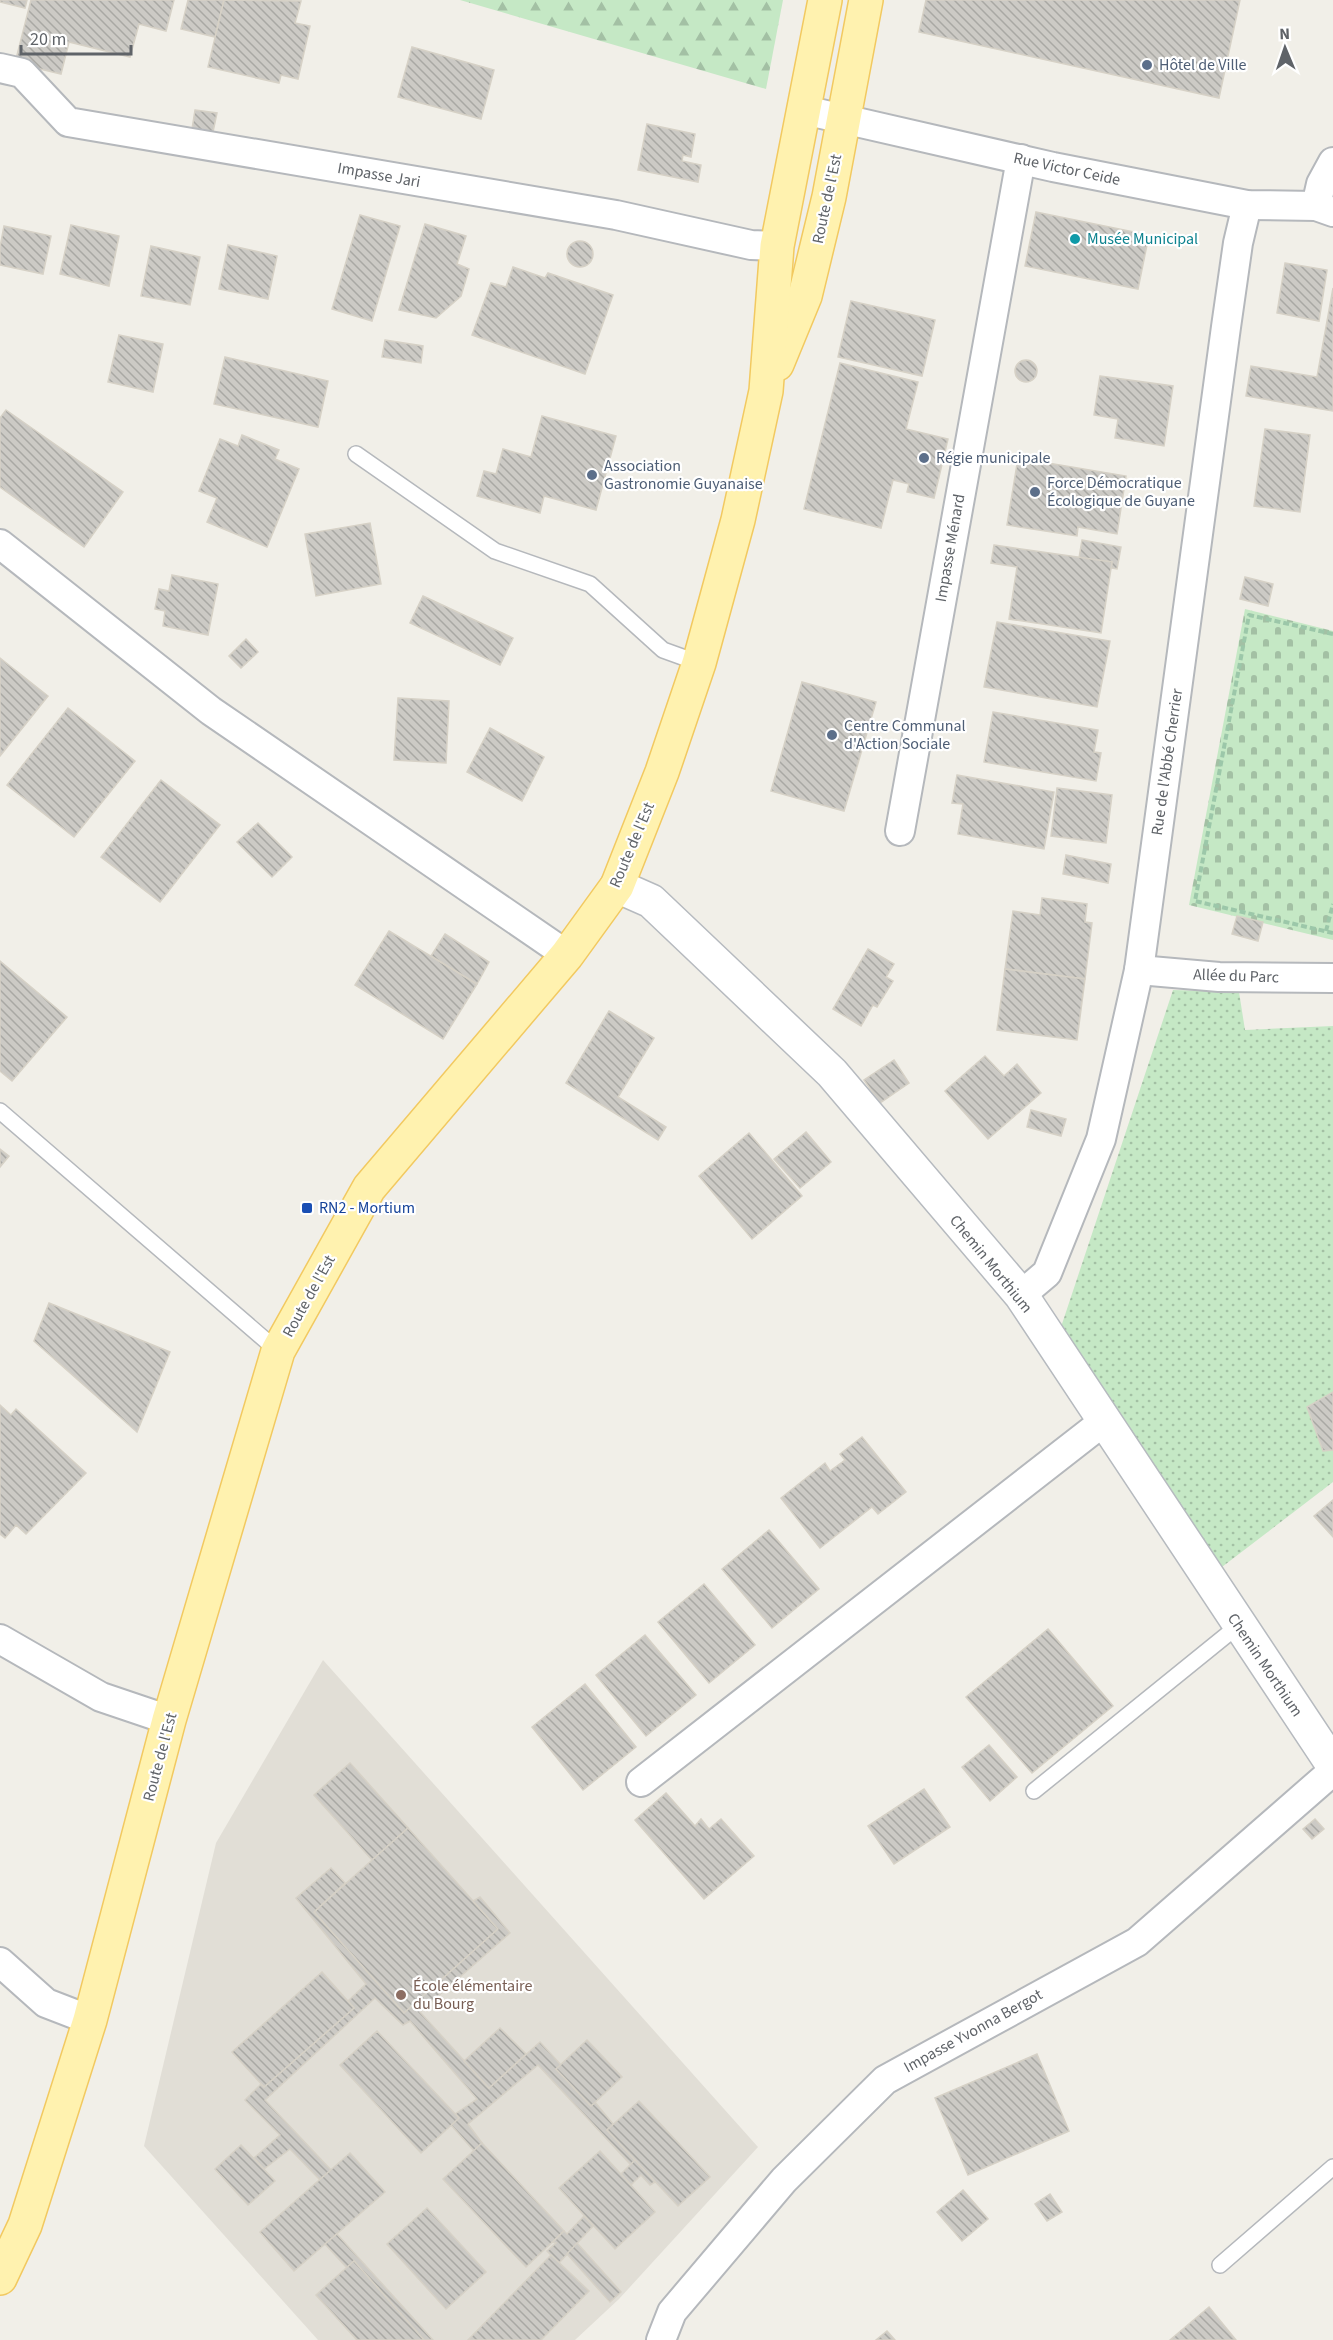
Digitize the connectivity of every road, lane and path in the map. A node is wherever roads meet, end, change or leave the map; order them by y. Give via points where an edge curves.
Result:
1 (825, 0) edge
2 (866, 0) edge
3 (0, 68) edge
4 (804, 110) junction
5 (844, 118) junction
6 (1021, 159) junction
7 (1333, 162) edge
8 (1247, 205) junction
9 (1325, 209) edge
10 (777, 246) junction
11 (766, 391) junction
12 (356, 454) dead end
13 (0, 544) edge
14 (1333, 634) edge
15 (699, 663) junction
16 (900, 831) dead end
17 (617, 886) junction
18 (1333, 904) edge
19 (1326, 932) junction
20 (1333, 933) edge
21 (567, 955) junction
22 (1139, 970) junction
23 (1333, 978) edge
24 (0, 1111) edge
25 (1021, 1295) junction
26 (278, 1350) junction
27 (1103, 1422) junction
28 (1239, 1625) junction
29 (0, 1639) edge
30 (169, 1720) junction
31 (1333, 1765) edge
32 (1333, 1771) edge
33 (640, 1782) dead end
34 (1034, 1791) dead end
35 (0, 1962) edge
36 (90, 2020) junction
37 (1333, 2167) edge
38 (1220, 2265) dead end
39 (0, 2278) edge
40 (661, 2340) edge

1 - 4 main road, Route de l'Est
2 - 5 main road, Route de l'Est
3 - 10 street, Impasse Jari via 22,73 68,122 616,215 751,245
4 - 5 street, Rue Victor Ceide
4 - 10 main road, Route de l'Est
5 - 6 street, Rue Victor Ceide
5 - 11 main road, Route de l'Est via 805,297
6 - 8 street, Rue Victor Ceide
6 - 16 street, Impasse Ménard
7 - 9 street via 1321,184
8 - 9 street, Rue Victor Ceide
8 - 22 street, Rue de l'Abbé Cherrier via 1226,327
10 - 11 main road, Route de l'Est
11 - 15 main road, Route de l'Est via 738,520
12 - 15 lane via 495,551 590,584 663,650
13 - 21 street via 211,711
14 - 19 path via 1250,615 1195,901
15 - 17 main road, Route de l'Est
17 - 21 main road, Route de l'Est
17 - 25 street, Chemin Morthium via 651,901 832,1073
18 - 19 path
19 - 20 path
21 - 26 main road, Route de l'Est via 369,1188
22 - 23 street, Allée du Parc
22 - 25 street, Rue de l'Abbé Cherrier via 1101,1139 1047,1273
24 - 26 lane
25 - 27 street, Chemin Morthium
26 - 30 main road, Route de l'Est
27 - 28 street, Chemin Morthium
27 - 33 street
28 - 31 street, Chemin Morthium
28 - 34 lane
29 - 30 street via 101,1697
30 - 36 main road, Route de l'Est
32 - 40 street, Impasse Yvonna Bergot via 1137,1942 885,2080 784,2180 672,2312
35 - 36 street via 46,2003
36 - 39 main road, Route de l'Est via 25,2225
37 - 38 lane

